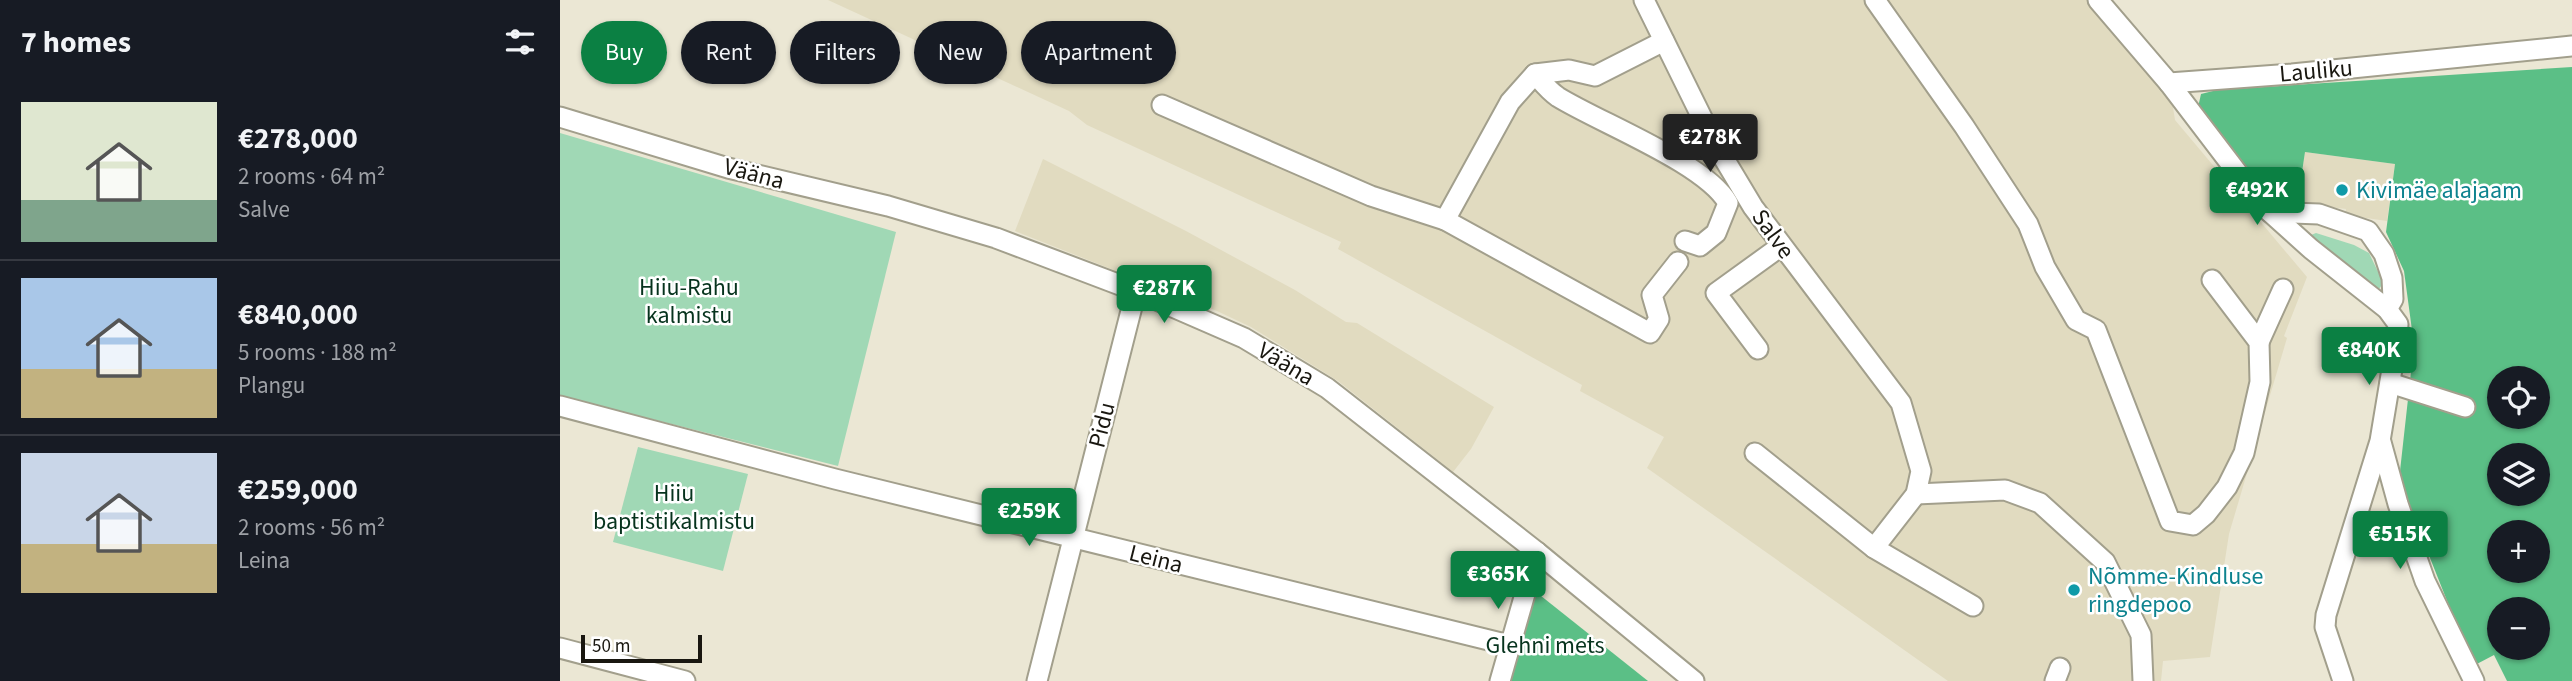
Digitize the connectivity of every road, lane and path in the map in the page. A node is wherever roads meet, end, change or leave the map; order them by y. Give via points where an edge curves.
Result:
1 (1644, 0) edge
2 (1875, 0) edge
3 (2098, 0) edge
4 (1664, 41) junction
5 (2572, 46) edge
6 (1535, 74) junction
7 (2169, 83) junction
8 (1162, 105) dead end
9 (560, 117) edge
10 (2270, 212) junction
11 (1445, 220) junction
12 (1685, 241) dead end
13 (1781, 246) junction
14 (1678, 262) dead end
15 (2212, 281) dead end
16 (2283, 289) dead end
17 (1136, 291) junction
18 (2387, 309) junction
19 (2259, 342) junction
20 (1758, 349) dead end
21 (2390, 383) junction
22 (560, 407) edge
23 (2465, 407) dead end
24 (2380, 441) junction
25 (1755, 453) dead end
26 (1916, 494) junction
27 (1075, 538) junction
28 (1874, 548) junction
29 (1536, 552) junction
30 (1973, 606) dead end
31 (1508, 645) junction
32 (560, 648) edge
33 (2342, 680) edge
34 (685, 681) edge
35 (1038, 681) edge
36 (1500, 681) edge
37 (1694, 681) edge
38 (2143, 681) edge
39 (2474, 681) edge

1 - 4 street, Salve
2 - 19 street via 2028,224 2045,268 2076,320 2096,330 2170,521 2193,524 2206,514 2227,487 2244,453 2260,382
3 - 7 street
4 - 6 street via 1595,76 1569,70
4 - 13 street, Salve via 1714,142
5 - 7 street, Lauliku
6 - 11 street via 1510,102
6 - 12 street via 1556,95 1675,159 1721,190 1728,203 1716,233 1700,246
7 - 10 street
8 - 11 street via 1371,196
9 - 17 street, Vääna via 728,168 943,221
10 - 18 street
10 - 18 street via 2319,214 2368,232 2384,254 2392,278 2393,299
11 - 14 street via 1650,333 1659,319 1652,295
13 - 20 street via 1716,293
13 - 26 street, Salve via 1901,403 1922,471
15 - 19 street
16 - 19 street
17 - 27 street, Pidu
17 - 29 street, Vääna via 1244,338 1327,388
18 - 21 street via 2398,324
21 - 23 street
21 - 24 street
22 - 27 street, Leina
24 - 33 street via 2326,615 2325,627
24 - 39 street via 2426,581
25 - 28 street
26 - 28 street
26 - 38 street via 2005,490 2040,503 2105,562 2141,635
27 - 31 street, Leina
27 - 35 street, Pidu
28 - 30 street
29 - 31 street
29 - 37 street, Vääna
31 - 36 street
32 - 34 street

